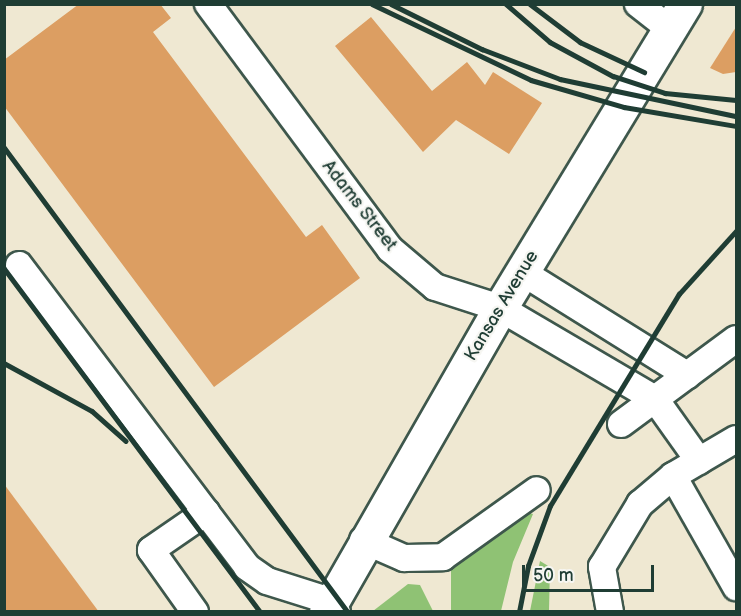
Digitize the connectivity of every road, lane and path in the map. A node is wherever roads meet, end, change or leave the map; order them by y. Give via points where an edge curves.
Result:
1 (208, 4) edge
2 (638, 4) edge
3 (678, 17) edge
4 (19, 265) dead end
5 (522, 272) junction
6 (500, 308) junction
7 (736, 339) edge
8 (687, 375) junction
9 (655, 399) junction
10 (621, 424) dead end
11 (736, 439) edge
12 (699, 460) junction
13 (673, 476) junction
14 (537, 490) dead end
15 (206, 512) junction
16 (363, 540) junction
17 (736, 587) edge
18 (331, 608) edge
19 (195, 612) edge
20 (610, 612) edge

1 - 6 street, Adams Street via 390,249 435,287
2 - 3 street
3 - 5 main road, Kansas Avenue
4 - 15 street
5 - 6 main road, Kansas Avenue
5 - 8 street
6 - 9 street, Adams Street
6 - 16 main road, Kansas Avenue
7 - 8 street
8 - 9 street
9 - 10 street
9 - 12 street
11 - 12 street
12 - 13 street
13 - 17 street
13 - 20 street via 640,504 602,567
14 - 16 street via 444,557 404,558
15 - 18 street via 247,567 267,581
15 - 19 street via 151,550
16 - 18 main road, Kansas Avenue

